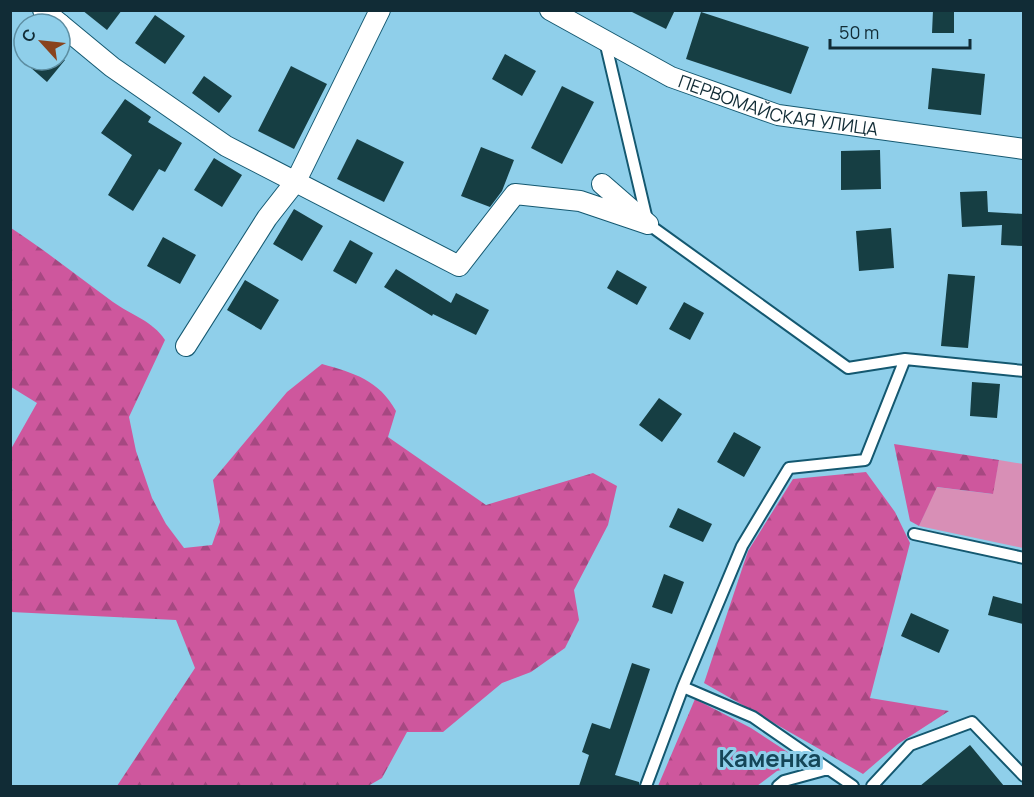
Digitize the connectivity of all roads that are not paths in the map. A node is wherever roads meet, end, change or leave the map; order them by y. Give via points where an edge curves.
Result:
1 (380, 10) edge
2 (550, 10) edge
3 (72, 34) edge
4 (605, 41) junction
5 (1023, 149) edge
6 (296, 181) junction
7 (603, 184) dead end
8 (648, 224) junction
9 (186, 346) dead end
10 (905, 359) junction
11 (1023, 371) edge
12 (914, 534) dead end
13 (1023, 558) edge
14 (683, 687) junction
15 (828, 769) junction
16 (1023, 776) edge
17 (646, 786) edge
18 (778, 786) edge
19 (853, 786) edge
20 (872, 786) edge

1 - 6 street
2 - 4 street, ПЕРВОМАЙСКАЯ УЛИЦА
3 - 6 street via 112,67 226,146
4 - 5 street, ПЕРВОМАЙСКАЯ УЛИЦА via 671,77 778,115
4 - 8 lane
6 - 8 street via 459,266 515,194 580,201
6 - 9 street via 267,218
7 - 8 street
8 - 10 lane via 848,368
10 - 11 lane
10 - 14 lane via 866,460 789,468 742,546
12 - 13 lane
14 - 15 lane via 753,717
14 - 17 lane
15 - 18 lane
15 - 19 lane
16 - 20 lane via 972,722 910,745

